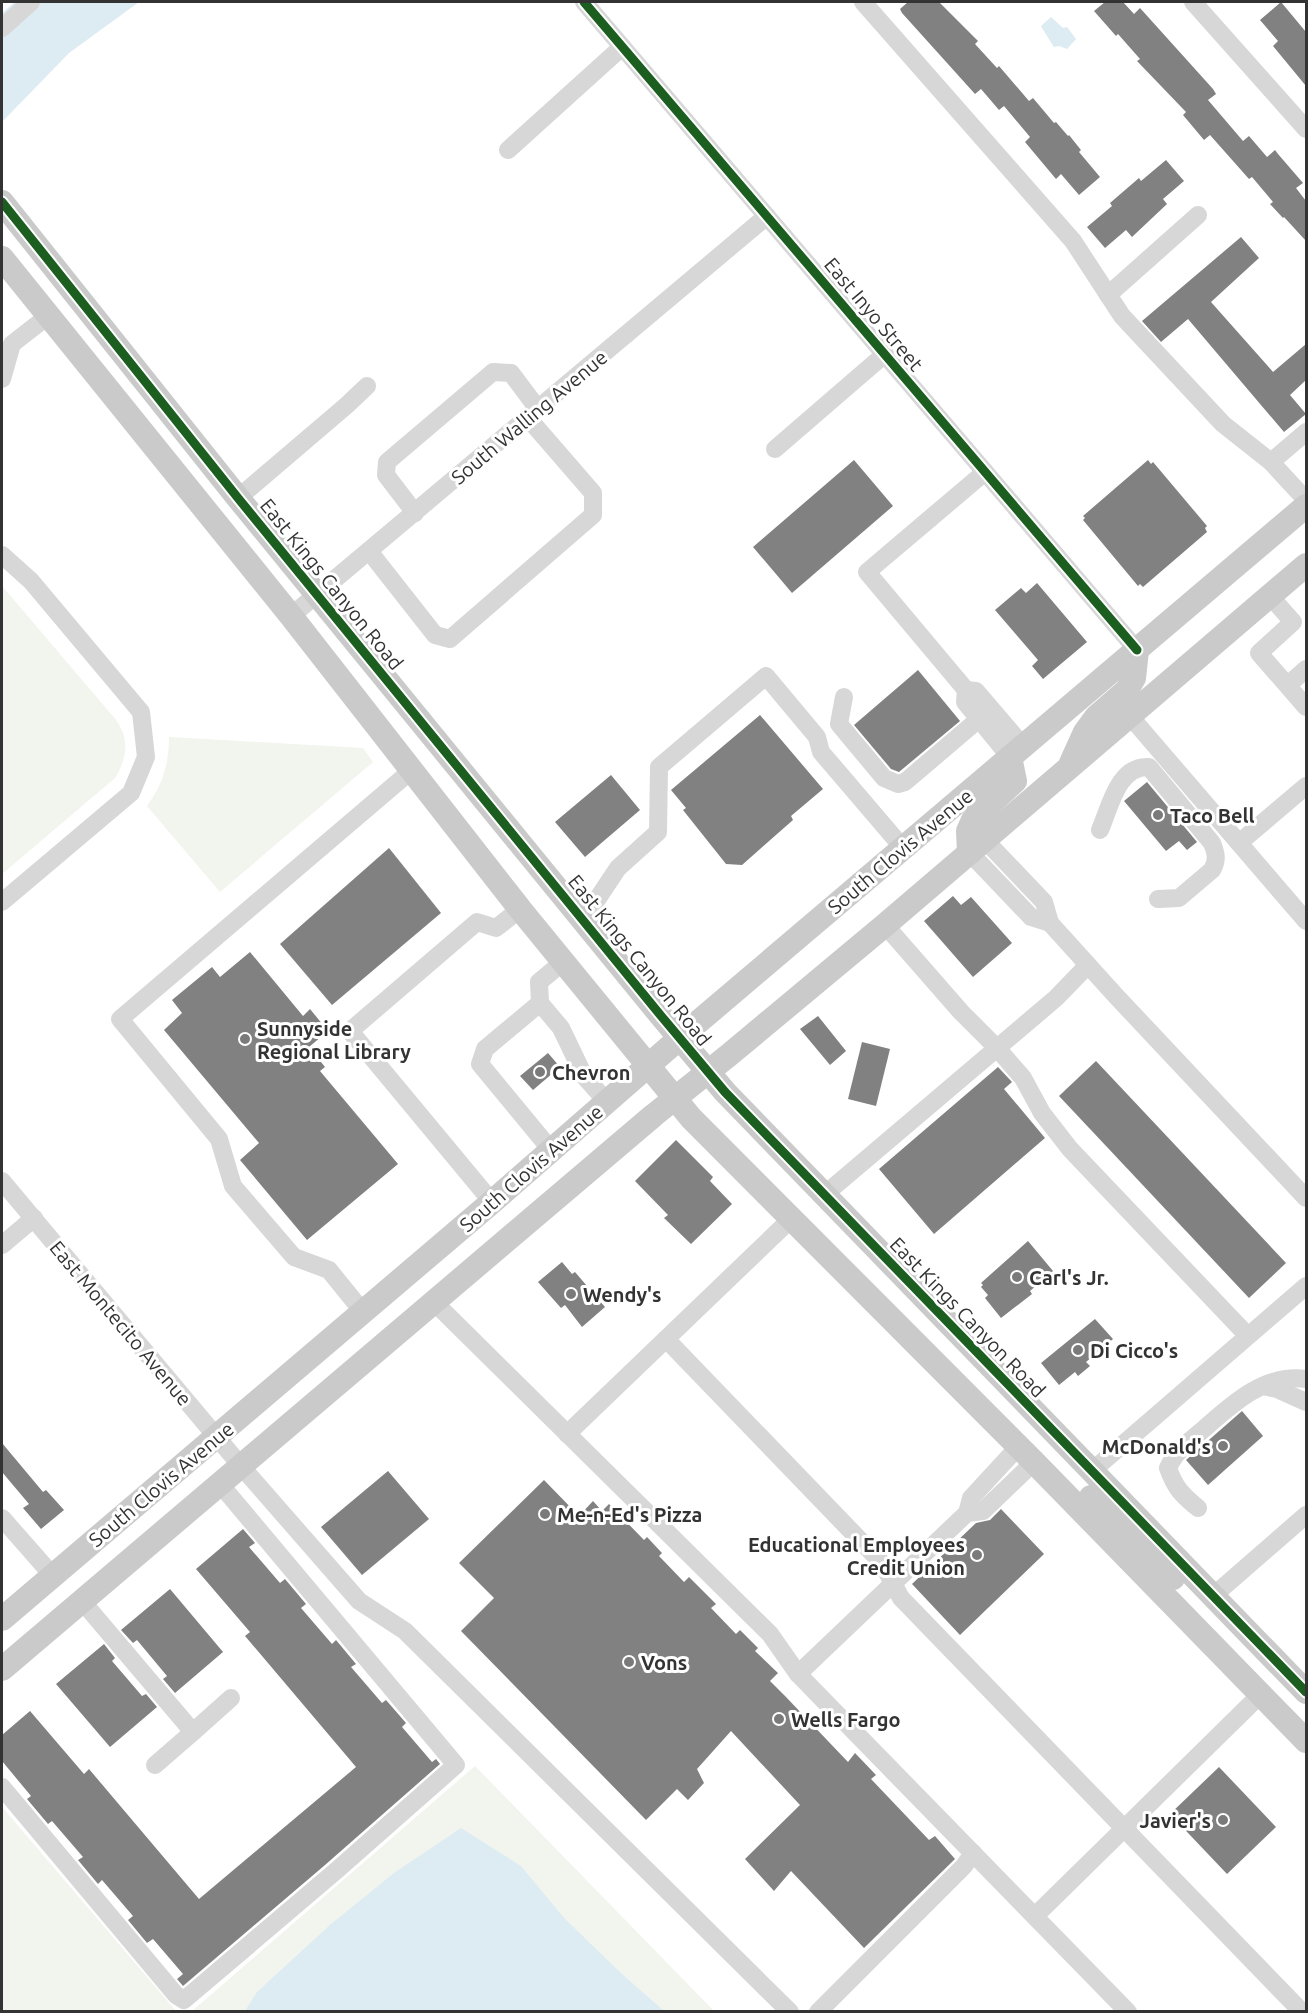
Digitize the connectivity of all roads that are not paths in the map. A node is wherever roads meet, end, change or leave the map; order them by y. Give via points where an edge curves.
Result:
1 (31, 2) edge
2 (584, 2) edge
3 (863, 2) edge
4 (1193, 2) edge
5 (2, 28) edge
6 (622, 47) junction
7 (1306, 129) edge
8 (508, 150) dead end
9 (2, 202) edge
10 (1198, 215) dead end
11 (767, 216) junction
12 (2, 258) edge
13 (1108, 295) junction
14 (48, 316) junction
15 (885, 354) junction
16 (2, 379) edge
17 (367, 386) dead end
18 (533, 414) junction
19 (1306, 432) edge
20 (775, 449) dead end
21 (1271, 462) junction
22 (985, 472) junction
23 (238, 498) junction
24 (1306, 500) edge
25 (1306, 506) edge
26 (415, 513) junction
27 (369, 551) junction
28 (2, 555) edge
29 (1306, 565) edge
30 (318, 594) junction
31 (1270, 596) junction
32 (291, 616) junction
33 (1300, 618) edge
34 (1137, 650) junction
35 (1306, 669) edge
36 (1288, 685) junction
37 (966, 690) junction
38 (844, 698) dead end
39 (1306, 707) edge
40 (1129, 715) junction
41 (979, 719) junction
42 (1017, 751) junction
43 (1070, 768) junction
44 (412, 770) junction
45 (1306, 786) edge
46 (1100, 830) dead end
47 (1239, 843) junction
48 (977, 846) junction
49 (903, 848) junction
50 (1158, 899) dead end
51 (2, 902) edge
52 (520, 909) junction
53 (580, 915) junction
54 (1306, 921) edge
55 (885, 925) junction
56 (563, 962) junction
57 (1088, 965) junction
58 (540, 1004) junction
59 (680, 1038) junction
60 (997, 1048) junction
61 (648, 1066) junction
62 (708, 1072) junction
63 (675, 1098) junction
64 (607, 1102) junction
65 (551, 1150) junction
66 (2, 1180) edge
67 (824, 1195) junction
68 (1306, 1198) edge
69 (492, 1202) junction
70 (34, 1218) junction
71 (791, 1219) junction
72 (2, 1245) edge
73 (1306, 1286) edge
74 (434, 1302) junction
75 (363, 1312) junction
76 (1248, 1336) junction
77 (666, 1340) junction
78 (1306, 1379) edge
79 (1263, 1386) junction
80 (1306, 1402) edge
81 (567, 1434) junction
82 (216, 1437) junction
83 (1027, 1454) junction
84 (241, 1466) junction
85 (1092, 1471) junction
86 (220, 1484) junction
87 (1198, 1508) dead end
88 (1306, 1515) edge
89 (2, 1518) edge
90 (53, 1576) junction
91 (893, 1583) junction
92 (1213, 1596) junction
93 (82, 1601) junction
94 (2, 1619) edge
95 (2, 1669) edge
96 (798, 1674) junction
97 (1306, 1692) edge
98 (1261, 1694) junction
99 (231, 1698) dead end
100 (193, 1732) junction
101 (1306, 1741) edge
102 (156, 1765) dead end
103 (2, 1787) edge
104 (1124, 1828) junction
105 (973, 1854) junction
106 (1035, 1916) junction
107 (790, 2012) edge
108 (818, 2012) edge
109 (1128, 2012) edge
110 (1302, 2012) edge

1 - 5 street
2 - 6 street, East Inyo Street
3 - 13 street via 1072,241
4 - 7 street
6 - 8 street
6 - 11 street, East Inyo Street
9 - 23 main road, East Kings Canyon Road
10 - 13 street
11 - 15 street, East Inyo Street
11 - 18 street, South Walling Avenue
12 - 14 main road
13 - 21 street via 1122,316 1223,424
14 - 16 street via 12,344
14 - 32 main road
15 - 20 street
15 - 22 street, East Inyo Street
17 - 23 street
18 - 26 street, South Walling Avenue
18 - 26 street via 511,373 493,372 387,462 386,475
18 - 27 street via 593,493 593,515 450,639 435,635
19 - 21 street
21 - 24 street
22 - 34 street, East Inyo Street
22 - 37 street via 867,572
23 - 30 main road, East Kings Canyon Road
25 - 34 main road, South Clovis Avenue
26 - 27 street, South Walling Avenue
27 - 30 street, South Walling Avenue
28 - 51 street via 31,581 141,712 146,757 131,793
29 - 31 main road, South Clovis Avenue
30 - 32 street, South Walling Avenue
30 - 53 main road, East Kings Canyon Road
31 - 33 street
31 - 40 main road, South Clovis Avenue
32 - 44 main road
33 - 36 street via 1259,653
34 - 42 main road, South Clovis Avenue
34 - 43 main road via 1134,678 1085,732
35 - 36 street
36 - 39 street
37 - 41 street via 965,702
37 - 42 street via 976,692
38 - 41 street via 839,724 884,778 898,784
40 - 43 main road, South Clovis Avenue
40 - 47 street
41 - 42 street
42 - 48 main road via 1015,782 973,820 968,831
42 - 49 main road, South Clovis Avenue
43 - 48 main road, South Clovis Avenue
44 - 52 main road
44 - 75 street via 120,1019 219,1139 233,1186 294,1257 329,1270
45 - 47 street
46 - 50 street via 1126,775 1132,769 1149,767 1212,843 1216,859 1212,870 1179,898
47 - 54 street
48 - 55 main road, South Clovis Avenue
48 - 57 street via 1032,917 1050,923
49 - 53 street via 821,752 817,737 766,676 659,767 658,832 618,868 594,904
49 - 59 main road, South Clovis Avenue
52 - 56 main road
52 - 69 street via 496,928 477,922 350,1031
53 - 59 main road, East Kings Canyon Road
55 - 60 street
55 - 62 main road, South Clovis Avenue
56 - 58 street via 539,982
56 - 61 main road
57 - 60 street
57 - 68 street
58 - 64 street via 561,1028 584,1076
58 - 65 street via 485,1050 480,1064
59 - 61 main road, South Clovis Avenue
59 - 62 main road, East Kings Canyon Road
60 - 67 street
60 - 76 street via 1023,1078 1042,1113 1070,1149
61 - 63 main road
61 - 64 main road, South Clovis Avenue
62 - 63 main road, South Clovis Avenue
62 - 67 main road, East Kings Canyon Road
63 - 71 main road
63 - 74 main road, South Clovis Avenue
64 - 65 main road, South Clovis Avenue
65 - 69 main road, South Clovis Avenue
66 - 70 street, East Montecito Avenue
67 - 85 main road, East Kings Canyon Road
69 - 75 main road, South Clovis Avenue
70 - 72 street
70 - 82 street, East Montecito Avenue
71 - 77 street
71 - 83 main road
73 - 76 street
74 - 81 street
74 - 84 main road, South Clovis Avenue
75 - 82 main road, South Clovis Avenue
76 - 85 street
77 - 81 street
77 - 91 street via 882,1563
78 - 79 street
79 - 80 street
79 - 87 street via 1231,1406 1174,1455 1168,1468 1171,1478 1179,1493
81 - 96 street via 770,1634
82 - 84 street, East Montecito Avenue
82 - 90 main road, South Clovis Avenue
83 - 91 street via 971,1498 967,1512
83 - 92 main road via 1055,1462 1187,1592
83 - 98 main road
84 - 86 main road, South Clovis Avenue
84 - 107 street, East Montecito Avenue via 359,1601 405,1631
85 - 92 main road, East Kings Canyon Road
86 - 93 main road, South Clovis Avenue
86 - 103 street via 456,1765 184,2000
88 - 92 street
89 - 90 street
90 - 94 main road, South Clovis Avenue
91 - 96 street
91 - 104 street via 901,1598
92 - 97 main road, East Kings Canyon Road
93 - 95 main road, South Clovis Avenue
93 - 100 street
96 - 105 street
98 - 101 main road
98 - 104 street
99 - 100 street
100 - 102 street
104 - 106 street
104 - 110 street
105 - 106 street
105 - 108 street
106 - 109 street

